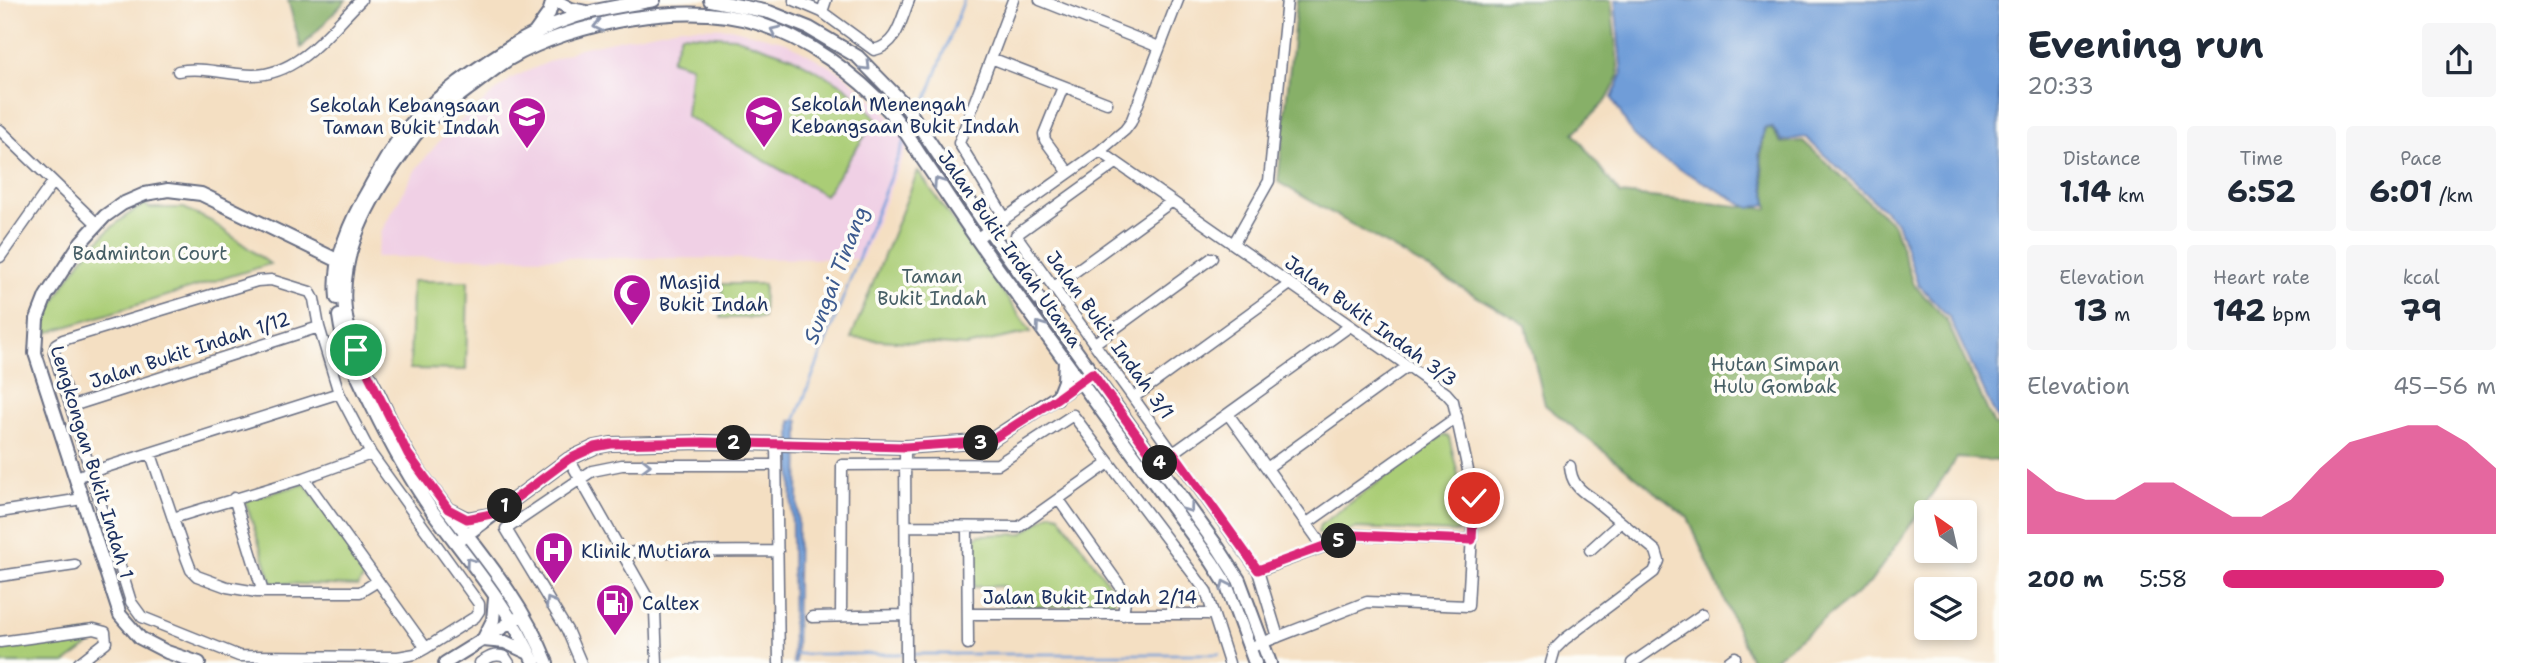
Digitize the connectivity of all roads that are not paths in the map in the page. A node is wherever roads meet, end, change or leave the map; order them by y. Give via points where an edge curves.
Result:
1 (361, 0) edge
2 (554, 0) edge
3 (654, 0) edge
4 (710, 0) edge
5 (794, 0) edge
6 (826, 0) edge
7 (909, 0) edge
8 (1013, 0) edge
9 (1041, 0) edge
10 (1178, 0) edge
11 (1287, 0) edge
12 (742, 2) edge
13 (590, 12) junction
14 (822, 12) junction
15 (738, 18) junction
16 (563, 28) junction
17 (534, 34) junction
18 (1159, 47) junction
19 (991, 58) junction
20 (178, 71) dead end
21 (1063, 87) junction
22 (1107, 103) dead end
23 (0, 130) edge
24 (1100, 151) junction
25 (1116, 163) junction
26 (1069, 173) junction
27 (54, 182) junction
28 (1171, 202) junction
29 (1005, 218) junction
30 (97, 224) junction
31 (989, 230) junction
32 (976, 239) junction
33 (1234, 243) junction
34 (0, 257) edge
35 (1212, 258) dead end
36 (342, 263) junction
37 (1290, 284) junction
38 (1054, 287) junction
39 (1350, 326) junction
40 (319, 327) junction
41 (1095, 343) junction
42 (1065, 360) junction
43 (1408, 366) junction
44 (1092, 373) junction
45 (1080, 382) junction
46 (339, 393) junction
47 (1134, 397) junction
48 (1056, 399) junction
49 (1094, 401) junction
50 (72, 406) junction
51 (1228, 414) junction
52 (1457, 417) junction
53 (776, 444) junction
54 (905, 447) junction
55 (1174, 453) junction
56 (151, 454) junction
57 (371, 454) junction
58 (569, 459) junction
59 (1109, 463) junction
60 (1158, 464) junction
61 (776, 465) junction
62 (905, 465) junction
63 (1570, 466) dead end
64 (1267, 468) junction
65 (92, 471) junction
66 (75, 477) junction
67 (304, 478) junction
68 (580, 478) junction
69 (234, 498) junction
70 (82, 499) junction
71 (1059, 500) junction
72 (448, 509) junction
73 (0, 512) edge
74 (496, 513) junction
75 (173, 517) junction
76 (1621, 522) junction
77 (1306, 524) junction
78 (906, 526) junction
79 (967, 528) junction
80 (462, 538) junction
81 (1472, 540) junction
82 (1320, 548) junction
83 (478, 550) junction
84 (1590, 550) dead end
85 (778, 551) junction
86 (623, 555) junction
87 (75, 565) dead end
88 (1258, 570) junction
89 (0, 576) edge
90 (378, 581) junction
91 (264, 592) junction
92 (495, 597) junction
93 (968, 614) junction
94 (1213, 614) junction
95 (1703, 614) dead end
96 (522, 615) junction
97 (905, 615) junction
98 (1122, 615) junction
99 (841, 616) junction
100 (811, 617) dead end
101 (511, 622) junction
102 (1278, 637) junction
103 (482, 640) junction
104 (0, 642) edge
105 (1262, 643) junction
106 (968, 644) dead end
107 (426, 648) junction
108 (1249, 648) junction
109 (164, 657) edge
110 (532, 658) edge
111 (79, 663) edge
112 (200, 663) edge
113 (445, 663) edge
114 (480, 663) edge
115 (509, 663) edge
116 (547, 663) edge
117 (581, 663) edge
118 (657, 663) edge
119 (779, 663) edge
120 (906, 663) edge
121 (1229, 663) edge
122 (1255, 663) edge
123 (1270, 663) edge
124 (1551, 663) edge
125 (1632, 663) edge

1 - 20 street via 298,62 275,74
2 - 13 street
2 - 16 street
2 - 17 street
3 - 13 street, Jalan Bukit Indah Utama
4 - 12 street, Jalan Bukit Indah Utama
5 - 14 street
6 - 14 street
7 - 14 street via 895,37 874,50
8 - 19 street
9 - 18 street
10 - 18 street
11 - 33 street via 1269,181
12 - 15 street
12 -> 31 street, Jalan Bukit Indah Utama via 809,28 858,57 905,105
13 - 16 street, Jalan Bukit Indah Utama
15 -> 16 street, Jalan Bukit Indah Utama via 661,15
32 -> 15 street, Jalan Bukit Indah Utama via 894,115 867,88 799,43
16 - 17 street, Jalan Bukit Indah Utama
16 - 36 street, Jalan Bukit Indah Utama via 508,60 419,130 362,218
17 - 36 street, Jalan Bukit Indah Utama via 494,57 411,123 355,212
18 - 24 street via 1131,122
19 - 21 street
19 - 29 street via 959,143
21 - 22 street
21 - 26 street via 1044,134
23 - 27 street
24 - 25 street, Jalan Bukit Indah 3/3
24 - 26 street
25 - 28 street, Jalan Bukit Indah 3/3
25 - 38 street, Jalan Bukit Indah 3/1 via 1016,235
26 - 29 street
27 - 30 street
27 - 34 street
28 - 33 street, Jalan Bukit Indah 3/3
28 - 38 street
29 - 31 street
30 - 36 street, Lengkongan Bukit Indah 1 via 122,204 145,194 169,190 201,194
30 - 66 street, Lengkongan Bukit Indah 1 via 46,296 35,337 35,353
31 - 32 street
31 - 44 street, Jalan Bukit Indah Utama
42 -> 32 street, Jalan Bukit Indah Utama
33 - 37 street, Jalan Bukit Indah 3/3
35 - 41 street
36 - 72 street, Jalan Bukit Indah Utama via 345,314 356,350 408,454
36 - 80 street, Jalan Bukit Indah Utama via 335,279 342,336 354,370 398,458
37 - 39 street, Jalan Bukit Indah 3/3
37 - 47 street
38 - 41 street, Jalan Bukit Indah 3/1
39 - 43 street, Jalan Bukit Indah 3/3
39 - 51 street
40 - 46 street
40 - 50 street, Jalan Bukit Indah 1/12
40 - 50 street via 310,292 271,280 63,340 54,353
41 - 47 street, Jalan Bukit Indah 3/1
42 - 45 street, Jalan Bukit Indah Utama
42 - 48 street via 1064,382
43 - 52 street, Jalan Bukit Indah 3/3 via 1446,393
43 - 64 street
44 - 45 street
44 - 60 street, Jalan Bukit Indah Utama
45 - 48 street
45 - 49 street, Jalan Bukit Indah Utama
46 - 56 street
46 - 57 street
47 - 55 street, Jalan Bukit Indah 3/1
48 - 49 street via 1077,394
48 - 54 street via 990,441
108 -> 49 street, Jalan Bukit Indah Utama via 1226,584
50 - 65 street
51 - 55 street
51 - 64 street
52 - 77 street
52 - 81 street, Jalan Bukit Indah 3/3 via 1474,498
53 - 54 street
53 - 58 street via 611,444
53 - 61 street
54 - 62 street
55 - 60 street
55 - 88 street, Jalan Bukit Indah 3/1
56 - 65 street
56 - 75 street
57 - 67 street
57 - 107 street via 479,604 475,617
58 - 68 street
58 - 74 street
59 - 62 street via 1073,415 998,464
59 - 71 street
59 - 94 street via 1206,591
60 -> 105 street, Jalan Bukit Indah Utama via 1239,580
68 -> 61 street via 621,465
61 - 85 street
62 - 78 street
62 - 99 street via 842,465
63 - 76 street via 1582,492
64 - 77 street
65 - 66 street
65 - 107 street via 131,602 142,617 239,656 398,657
66 - 70 street, Lengkongan Bukit Indah 1
67 - 69 street
67 - 90 street
68 - 86 street
117 -> 68 street via 567,630 506,529
69 - 75 street
69 - 91 street
70 - 73 street
70 - 109 street, Lengkongan Bukit Indah 1 via 120,615 139,638
71 - 79 street via 1019,527
71 - 98 street via 1123,590
72 - 74 street via 467,519
72 - 80 street, Jalan Bukit Indah Utama
74 - 80 street
74 - 83 street via 482,527
75 - 91 street via 197,576 227,587
76 - 84 street
76 - 124 street via 1656,551 1659,561 1654,572 1565,639 1555,649
77 - 82 street
78 - 79 street
78 - 97 street
79 - 93 street
80 - 83 street, Jalan Bukit Indah Utama
92 -> 80 street, Jalan Bukit Indah Utama
81 - 82 street via 1354,535
81 - 102 street, Jalan Bukit Indah 3/3 via 1468,606 1367,602
82 - 88 street
83 - 96 street, Jalan Bukit Indah Utama
85 - 86 street
85 - 119 street
86 - 118 street via 655,611
87 - 89 street
88 - 102 street, Jalan Bukit Indah 3/1
90 - 91 street via 360,592
90 - 107 street
92 - 101 street, Jalan Bukit Indah Utama
92 - 103 street via 493,620
93 - 98 street, Jalan Bukit Indah 2/14
93 - 106 street
94 - 98 street, Jalan Bukit Indah 2/14
94 - 121 street
95 - 125 street
96 - 101 street
96 - 116 street, Jalan Bukit Indah Utama
97 - 99 street
97 - 120 street
99 - 100 street
101 - 103 street
101 - 110 street, Jalan Bukit Indah Utama
102 - 105 street
103 - 110 street via 505,642
103 - 113 street
104 - 111 street via 94,629 105,632 106,642
105 - 108 street
105 - 123 street, Jalan Bukit Indah Utama
108 - 122 street, Jalan Bukit Indah Utama
109 - 112 street, Lengkongan Bukit Indah 1
114 - 115 street via 499,655

